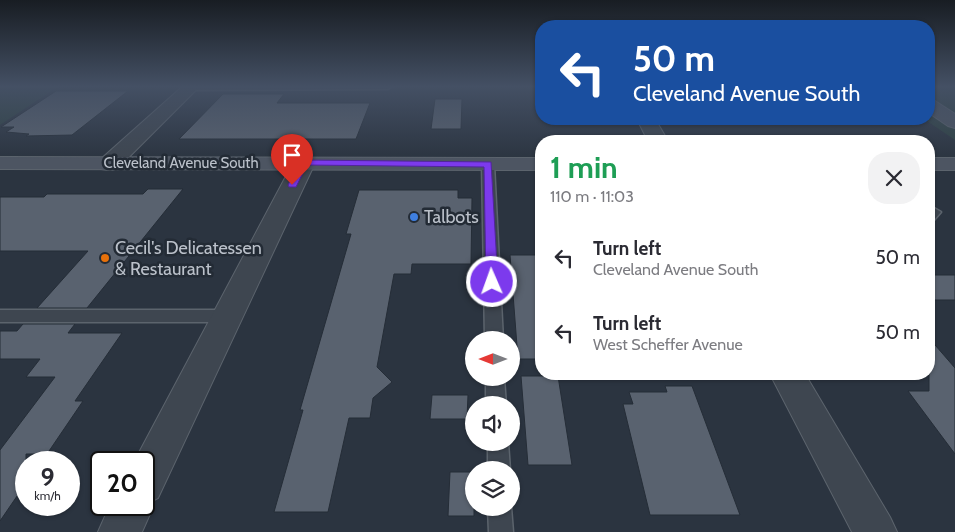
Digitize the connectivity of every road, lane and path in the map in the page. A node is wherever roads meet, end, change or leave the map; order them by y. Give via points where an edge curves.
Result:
1 (166, 111) edge
2 (944, 111) edge
3 (955, 122) edge
4 (0, 163) edge
5 (304, 163) junction
6 (109, 164) junction
7 (488, 164) junction
8 (535, 164) edge
9 (935, 164) edge
10 (955, 164) edge
11 (0, 316) edge
12 (226, 316) junction
13 (494, 331) edge
14 (790, 380) edge
15 (155, 461) edge
16 (128, 516) edge
17 (500, 516) edge
18 (120, 532) edge
19 (501, 532) edge
20 (875, 532) edge

1 - 6 street
2 - 3 street
4 - 6 street, Cleveland Avenue South
5 - 6 street, Cleveland Avenue South
5 - 7 street, Cleveland Avenue South
5 - 12 street
7 - 8 street, Cleveland Avenue South
7 - 13 lane
9 - 10 street
11 - 12 lane
12 - 15 street
14 - 20 street
16 - 18 street
17 - 19 lane

